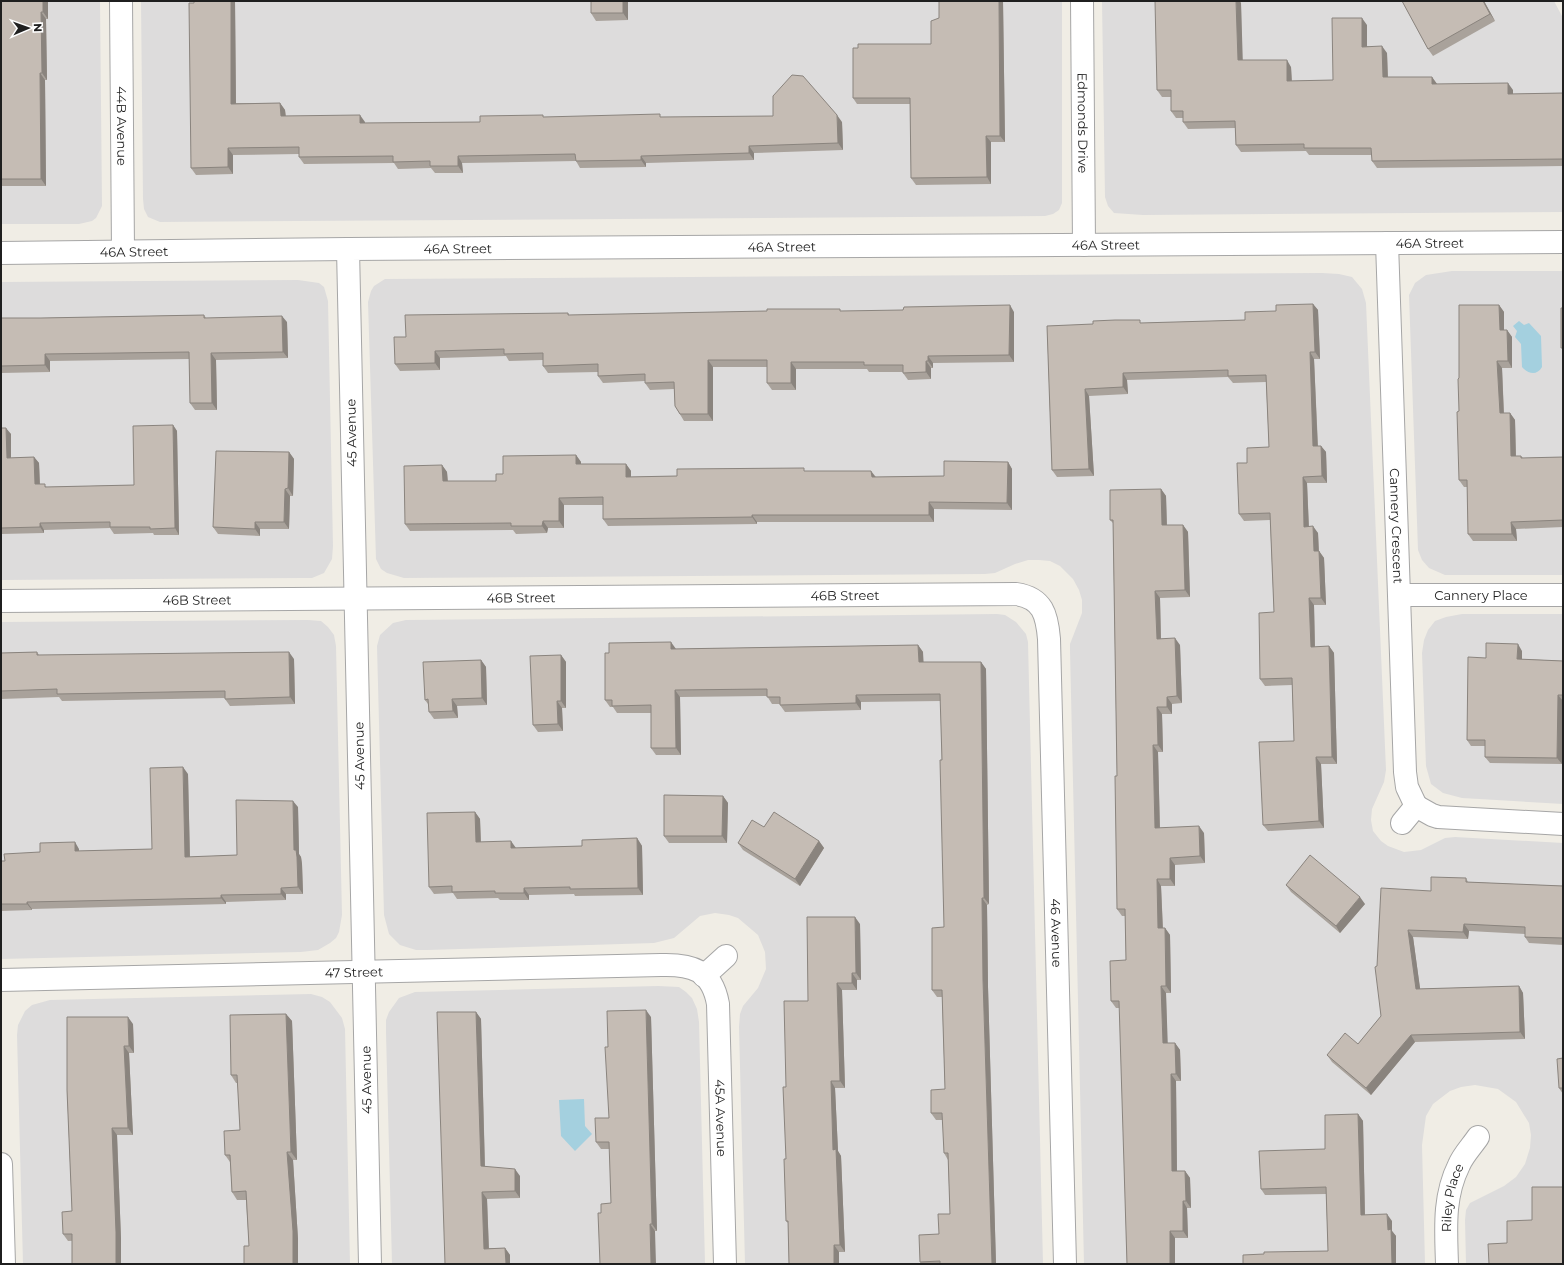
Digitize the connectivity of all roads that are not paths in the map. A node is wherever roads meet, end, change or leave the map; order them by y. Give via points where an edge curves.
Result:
1 (121, 1) edge
2 (1082, 1) edge
3 (1563, 242) edge
4 (1387, 243) junction
5 (1084, 245) junction
6 (348, 249) junction
7 (123, 251) junction
8 (1, 253) edge
9 (1563, 595) edge
10 (1400, 596) junction
11 (355, 599) junction
12 (1, 601) edge
13 (1038, 604) joint
14 (1416, 806) junction
15 (1402, 823) dead end
16 (1563, 824) edge
17 (726, 956) dead end
18 (364, 972) junction
19 (704, 976) junction
20 (1, 980) edge
21 (1478, 1137) dead end
22 (1, 1164) edge
23 (4, 1264) edge
24 (370, 1264) edge
25 (725, 1264) edge
26 (1065, 1264) edge
27 (1447, 1264) edge

1 - 7 street, 44B Avenue
2 - 5 street, Edmonds Drive
3 - 4 street, 46A Street
4 - 5 street, 46A Street
4 - 10 street, Cannery Crescent
5 - 6 street, 46A Street
6 - 7 street, 46A Street
6 - 11 street, 45 Avenue
7 - 8 street, 46A Street
9 - 10 street, Cannery Place
10 - 14 street, Cannery Crescent via 1405,772 1407,787
11 - 12 street, 46B Street
11 - 13 street, 46B Street via 1016,594 1031,597
11 - 18 street, 45 Avenue
13 - 26 street, 46 Avenue via 1046,619 1049,639
14 - 15 street
14 - 16 street via 1438,817
17 - 19 street
18 - 19 street, 47 Street via 679,965 689,966
18 - 20 street, 47 Street
18 - 24 street, 45 Avenue
19 - 25 street, 45A Avenue via 716,994 718,1004
21 - 27 street, Riley Place via 1459,1163 1447,1198
22 - 23 street

